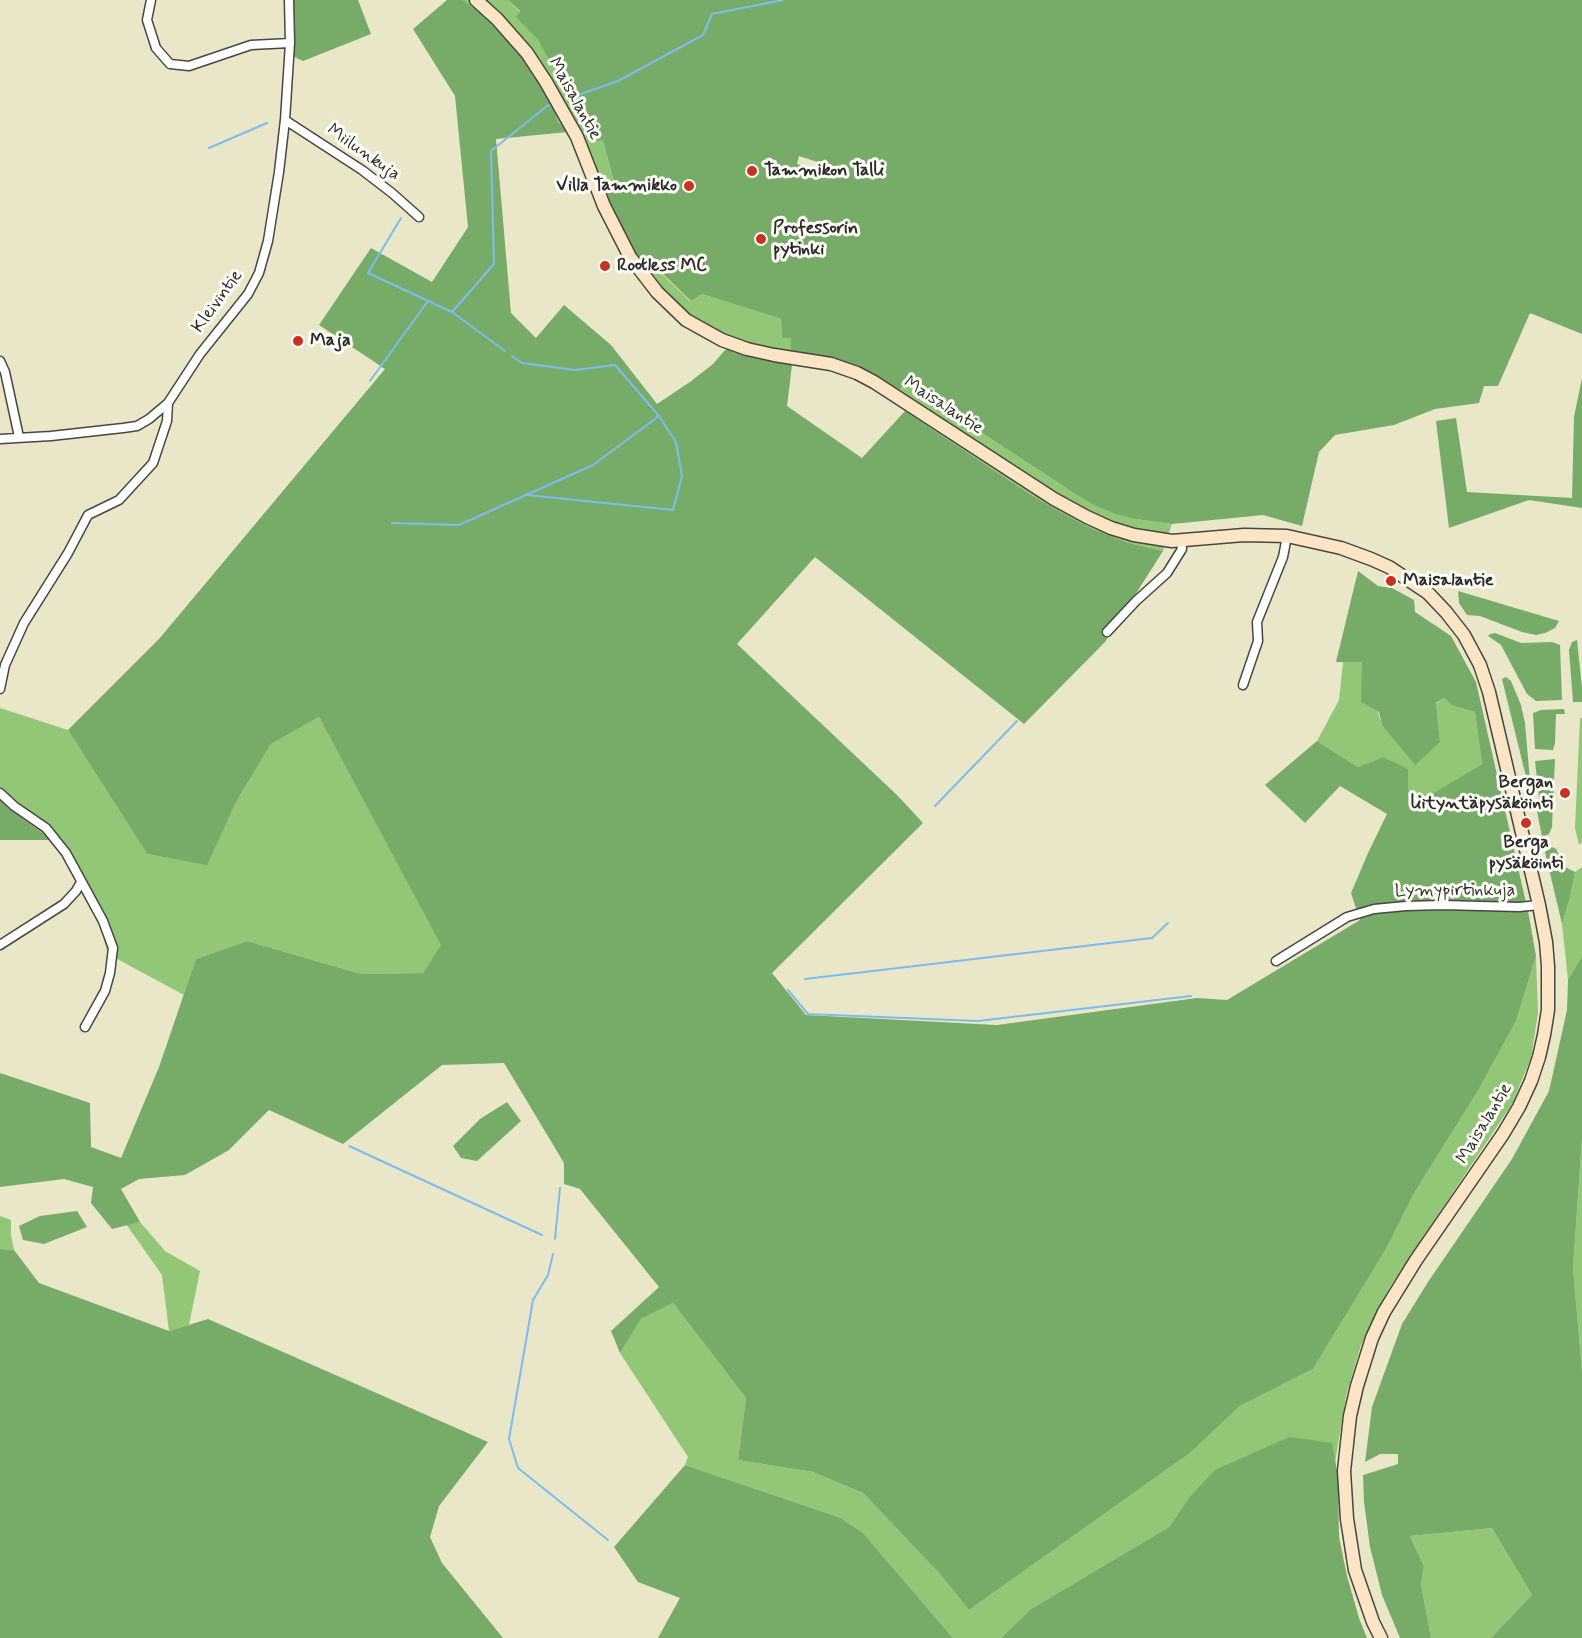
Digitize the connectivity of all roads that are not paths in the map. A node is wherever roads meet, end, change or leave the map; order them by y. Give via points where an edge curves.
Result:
1 (151, 0) edge
2 (289, 0) edge
3 (476, 0) edge
4 (290, 43) junction
5 (285, 120) junction
6 (419, 217) dead end
7 (0, 361) edge
8 (168, 403) junction
9 (19, 437) junction
10 (0, 439) edge
11 (1287, 536) junction
12 (1181, 541) junction
13 (1107, 632) dead end
14 (1243, 685) dead end
15 (0, 690) edge
16 (0, 793) edge
17 (81, 882) junction
18 (1539, 905) junction
19 (0, 945) edge
20 (1276, 961) dead end
21 (85, 1027) dead end
22 (1381, 1638) edge

1 - 4 street via 147,20 156,48 170,64 189,66 250,45
2 - 4 street, Kleivintie
3 - 12 main road, Maisalantie via 527,53 577,137 604,206 630,257 657,292 686,320 747,349 831,364 857,373 1088,517 1134,535
4 - 5 street, Kleivintie
5 - 6 street, Miilunkuja via 362,170
5 - 8 street, Kleivintie via 268,241 259,273 248,294 200,354
7 - 9 street
8 - 9 street, Kleivintie via 137,426
8 - 15 street via 167,421 153,463 119,500 88,515 24,623 5,665
9 - 10 street, Kleivintie
11 - 12 main road, Maisalantie via 1244,535
11 - 14 street via 1283,557 1257,622 1258,641
11 - 18 main road, Maisalantie via 1341,548 1389,567 1428,593 1464,635 1490,692
12 - 13 street via 1182,549 1167,573
16 - 17 street via 46,828 66,853
17 - 19 street via 64,904
17 - 21 street via 103,921 112,948 108,983
18 - 20 street, Lymypirtinkuja via 1374,909 1347,918
18 - 22 main road, Maisalantie via 1549,988 1544,1035 1531,1081 1503,1134 1384,1312 1364,1363 1350,1416 1344,1471 1347,1519 1355,1570

